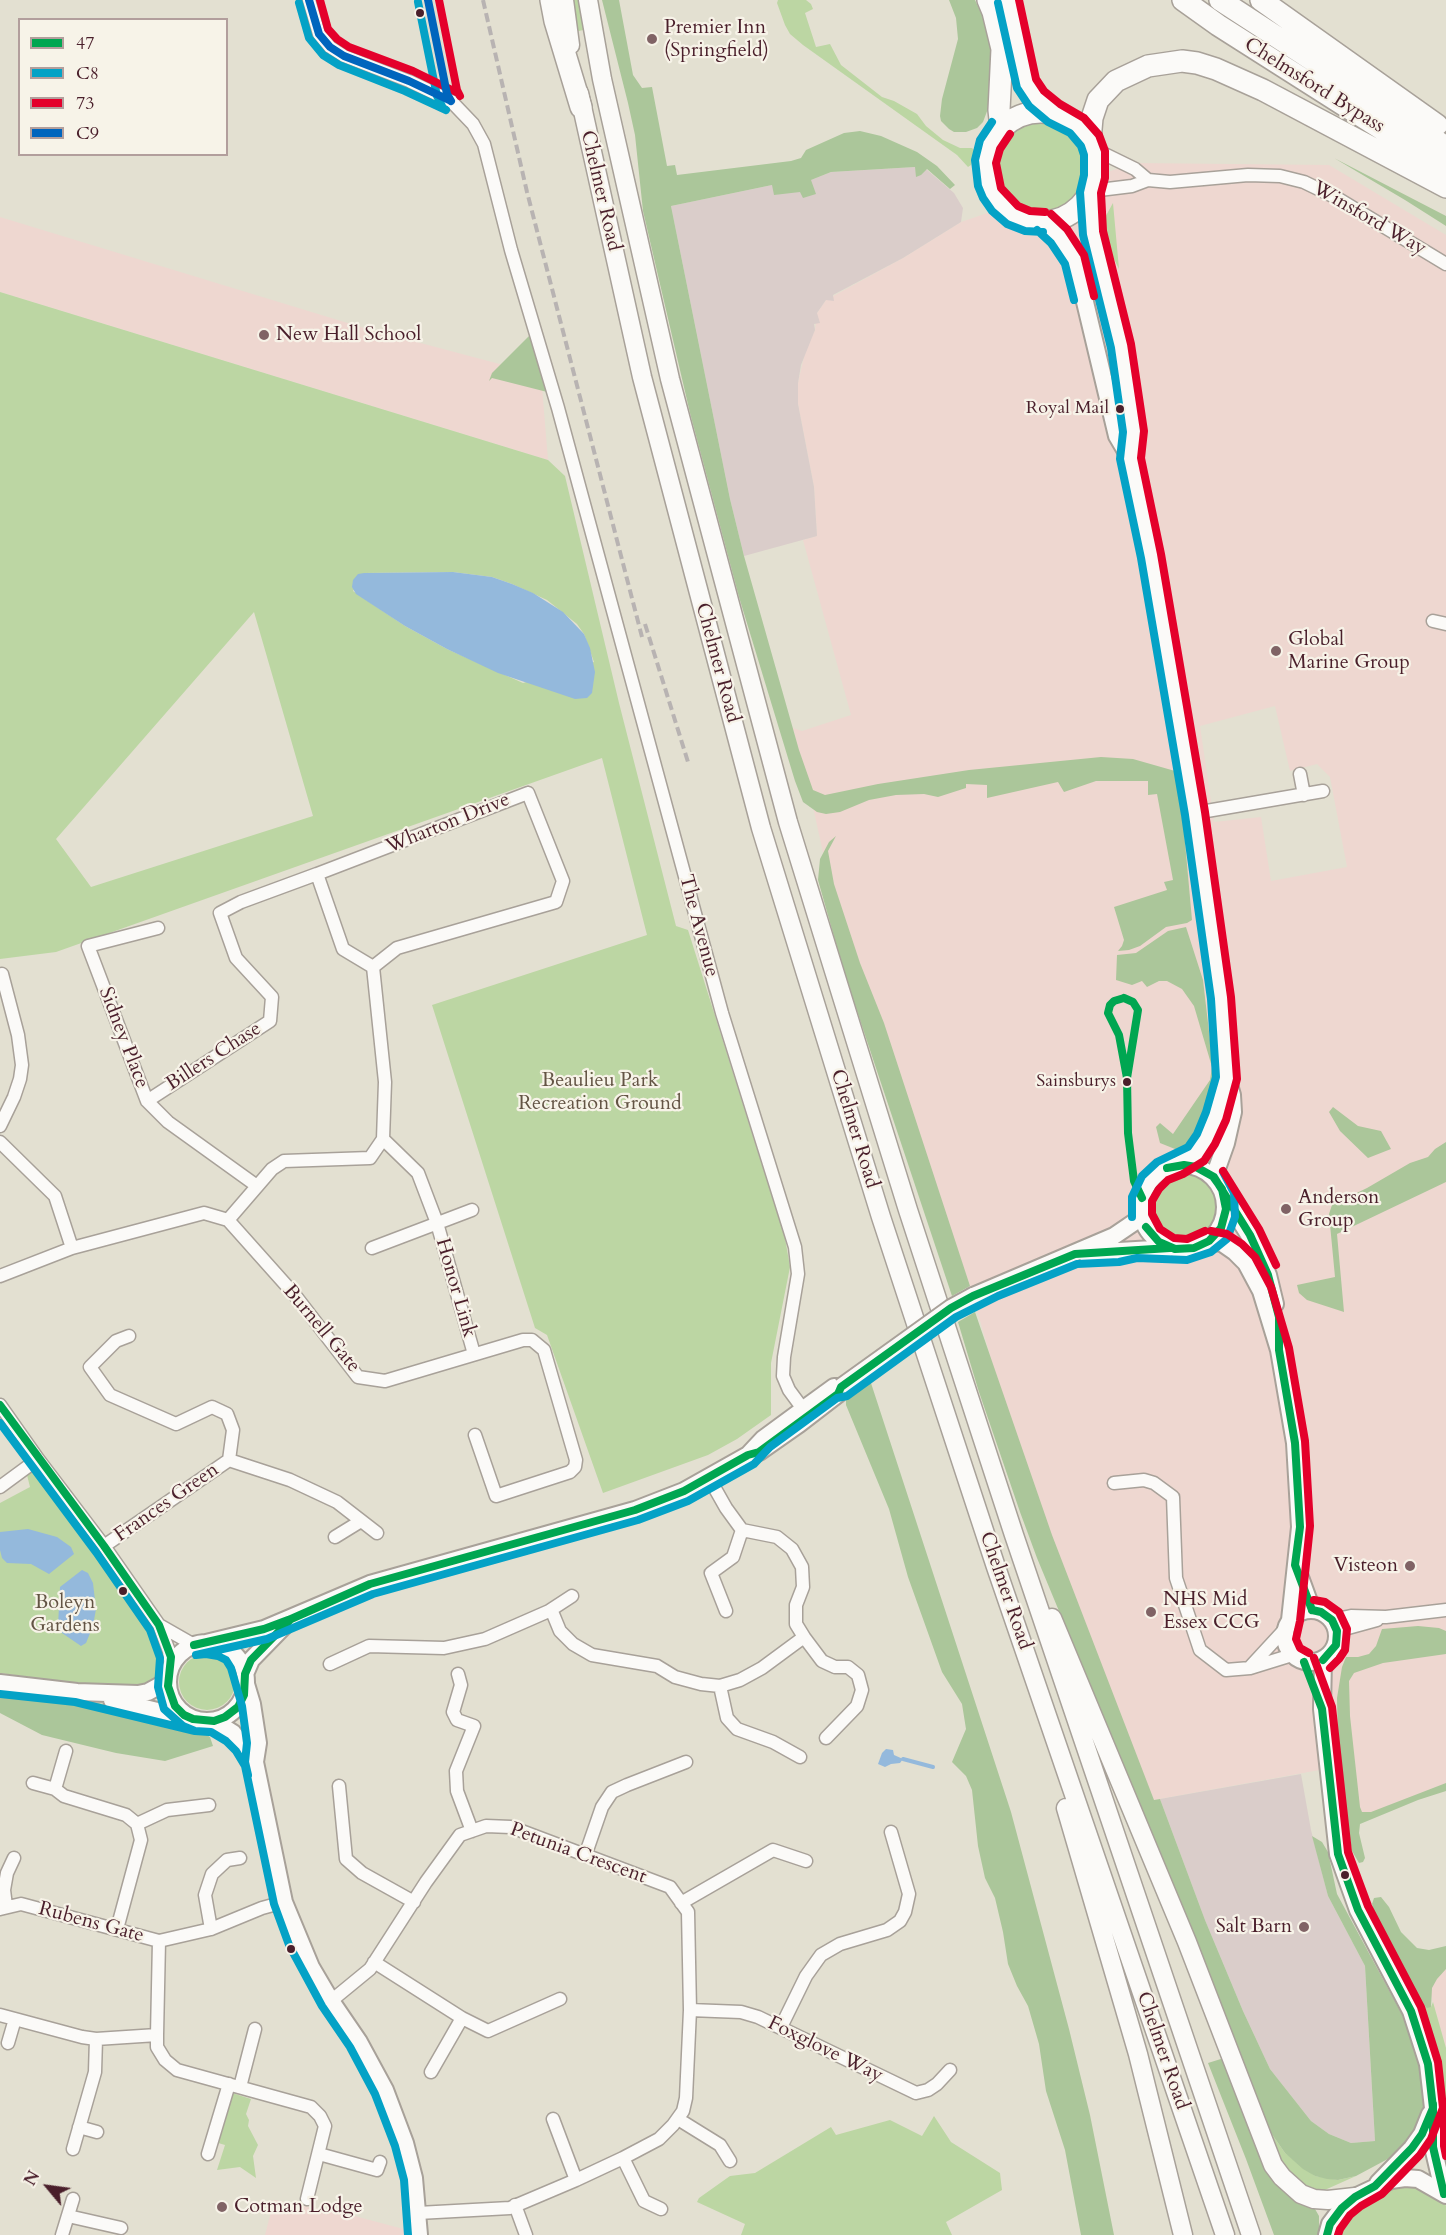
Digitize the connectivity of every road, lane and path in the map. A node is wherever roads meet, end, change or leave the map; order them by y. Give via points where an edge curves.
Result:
1 (309, 0) edge
2 (551, 0) edge
3 (564, 0) edge
4 (588, 0) edge
5 (988, 0) edge
6 (1008, 0) edge
7 (1183, 0) edge
8 (1220, 0) edge
9 (1261, 0) edge
10 (581, 107) junction
11 (1054, 113) junction
12 (1001, 128) junction
13 (1446, 131) edge
14 (1091, 144) junction
15 (1446, 147) edge
16 (1446, 170) edge
17 (1148, 180) junction
18 (1446, 187) edge
19 (1090, 191) junction
20 (1044, 222) junction
21 (1446, 264) edge
22 (1130, 458) junction
23 (1433, 621) dead end
24 (1446, 624) edge
25 (1300, 774) dead end
26 (1323, 791) dead end
27 (1304, 795) junction
28 (1194, 813) junction
29 (317, 874) junction
30 (158, 928) dead end
31 (373, 967) junction
32 (0, 975) edge
33 (1227, 1078) junction
34 (147, 1101) junction
35 (0, 1126) edge
36 (383, 1139) junction
37 (0, 1142) edge
38 (1178, 1166) junction
39 (1214, 1178) junction
40 (256, 1186) junction
41 (1224, 1195) junction
42 (472, 1210) dead end
43 (1142, 1217) junction
44 (228, 1220) junction
45 (437, 1223) junction
46 (1209, 1242) junction
47 (72, 1248) junction
48 (372, 1248) dead end
49 (1170, 1248) junction
50 (1075, 1254) junction
51 (0, 1276) edge
52 (129, 1336) dead end
53 (1279, 1350) junction
54 (474, 1354) junction
55 (841, 1387) junction
56 (0, 1405) edge
57 (803, 1409) junction
58 (476, 1435) dead end
59 (748, 1455) junction
60 (38, 1459) junction
61 (229, 1460) junction
62 (709, 1478) junction
63 (1114, 1484) dead end
64 (0, 1487) edge
65 (361, 1521) junction
66 (742, 1530) junction
67 (377, 1533) dead end
68 (1014, 1535) junction
69 (335, 1537) dead end
70 (104, 1546) junction
71 (1295, 1565) junction
72 (996, 1567) junction
73 (572, 1596) dead end
74 (1312, 1610) junction
75 (1446, 1610) edge
76 (549, 1611) junction
77 (726, 1611) dead end
78 (291, 1619) junction
79 (1288, 1624) junction
80 (159, 1625) junction
81 (1335, 1626) junction
82 (804, 1637) junction
83 (200, 1644) junction
84 (1298, 1658) junction
85 (1323, 1660) junction
86 (330, 1664) dead end
87 (1250, 1668) junction
88 (169, 1674) junction
89 (458, 1674) dead end
90 (246, 1679) junction
91 (0, 1683) edge
92 (720, 1686) junction
93 (77, 1692) junction
94 (1322, 1708) junction
95 (193, 1719) junction
96 (214, 1721) junction
97 (826, 1738) dead end
98 (66, 1750) dead end
99 (801, 1757) dead end
100 (255, 1762) junction
101 (686, 1762) dead end
102 (33, 1783) dead end
103 (339, 1786) dead end
104 (55, 1789) junction
105 (209, 1805) dead end
106 (137, 1824) junction
107 (472, 1831) junction
108 (891, 1832) dead end
109 (585, 1856) junction
110 (14, 1858) dead end
111 (240, 1858) dead end
112 (806, 1862) dead end
113 (284, 1902) junction
114 (414, 1902) junction
115 (681, 1903) junction
116 (3, 1908) edge
117 (117, 1929) junction
118 (211, 1929) junction
119 (159, 1941) junction
120 (374, 1962) junction
121 (560, 1999) dead end
122 (331, 2001) junction
123 (690, 2010) junction
124 (0, 2015) edge
125 (462, 2018) junction
126 (15, 2019) junction
127 (781, 2027) junction
128 (255, 2029) dead end
129 (157, 2035) junction
130 (96, 2039) junction
131 (8, 2043) dead end
132 (950, 2070) dead end
133 (432, 2072) dead end
134 (234, 2085) junction
135 (1433, 2108) junction
136 (678, 2119) junction
137 (553, 2120) dead end
138 (79, 2127) junction
139 (97, 2132) dead end
140 (73, 2149) dead end
141 (208, 2154) dead end
142 (319, 2154) junction
143 (623, 2158) junction
144 (730, 2161) dead end
145 (380, 2162) dead end
146 (576, 2180) junction
147 (1375, 2186) junction
148 (1445, 2195) edge
149 (1355, 2197) junction
150 (74, 2199) dead end
151 (307, 2199) dead end
152 (515, 2205) junction
153 (661, 2209) dead end
154 (418, 2213) junction
155 (68, 2216) junction
156 (121, 2228) dead end
157 (62, 2235) edge
158 (419, 2235) edge
159 (526, 2235) edge
160 (1183, 2235) edge
161 (1225, 2235) edge
162 (1251, 2235) edge
163 (1327, 2235) edge

1 - 57 street, The Avenue via 319,34 330,47 451,100 473,124 484,144 722,1013 795,1247 798,1274 783,1376
2 - 10 highway
3 - 10 main road, Chelmer Road
4 - 68 main road, Chelmer Road via 602,79 670,379 778,785 908,1210
5 - 12 highway via 1002,49
6 - 11 highway via 1026,83
7 - 16 highway, Chelmsford Bypass
8 - 15 highway, Chelmsford Bypass
9 - 13 highway
10 - 72 main road, Chelmer Road via 642,376 761,828 881,1216
11 - 12 highway via 1031,112
11 - 14 highway via 1077,125
12 - 20 highway via 990,144 986,162 992,193 1012,215
14 - 17 street
14 - 18 highway via 1090,128 1098,100 1116,81 1148,66 1182,61 1216,69 1263,90
14 - 19 highway via 1096,166
17 - 19 street, Winsford Way
17 - 21 street, Winsford Way via 1258,175 1304,182
19 - 20 highway via 1072,213
19 - 22 main road via 1093,233 1121,346 1134,432
20 - 22 main road via 1075,260 1117,436
22 - 28 main road via 1151,556
23 - 24 street
25 - 27 street
26 - 27 street
27 - 28 street
28 - 33 main road via 1221,998
29 - 31 street via 344,949
29 - 31 street, Wharton Drive via 528,793 563,881 556,902 397,948
29 - 34 street, Billers Chase via 220,913 236,958 272,997 270,1021
30 - 34 street, Sidney Place via 88,946
31 - 36 street via 385,1082
32 - 35 street via 21,1048 22,1065 14,1097
33 - 38 main road via 1206,1139 1195,1155
33 - 39 main road via 1233,1112
34 - 40 street, Sidney Place via 168,1122
36 - 40 street via 370,1158 284,1161
36 - 45 street, Honor Link via 418,1173
37 - 47 street via 55,1196
38 - 39 main road via 1196,1167
38 - 43 main road via 1158,1174 1147,1186
39 - 41 main road
40 - 44 street
41 - 46 main road via 1224,1220
41 - 53 main road via 1253,1240 1268,1275 1279,1317
42 - 45 street, Honor Link
43 - 49 main road via 1152,1236
43 - 50 main road via 1114,1236
44 - 47 street via 204,1213
44 - 54 street, Burnell Gate via 294,1294 358,1377 385,1382
45 - 48 street, Honor Link
45 - 54 street, Honor Link
46 - 49 main road via 1189,1250
46 - 53 main road via 1222,1243 1246,1263 1261,1291
47 - 51 street
49 - 50 main road
50 - 55 main road, bridge via 951,1308
52 - 61 street, Frances Green via 116,1341 90,1366 110,1395 176,1424 212,1407 227,1414 233,1430
53 - 71 main road via 1295,1443 1300,1527
54 - 58 street, Burnell Gate via 524,1340 532,1340 544,1350 575,1467 496,1496
55 - 57 main road via 834,1387
55 - 59 main road via 799,1424 759,1452
56 - 60 street
57 - 59 main road
59 - 62 main road
60 - 64 street
60 - 70 street
61 - 65 street, Frances Green via 290,1480 337,1502
61 - 70 street, Frances Green
62 - 66 street
62 - 78 main road via 635,1510 370,1584
63 - 87 street via 1144,1480 1173,1497 1176,1578 1200,1650 1226,1670
65 - 67 street, Frances Green
65 - 69 street
66 - 77 street via 734,1557 711,1573
66 - 82 street via 777,1537 792,1549 802,1567 796,1624
68 - 149 main road via 1063,1641 1152,1856 1273,2165 1301,2194 1328,2200
68 - 162 main road, Chelmer Road
70 - 80 street
71 - 74 main road
71 - 79 main road
72 - 160 main road via 1138,2054
72 - 161 main road, Chelmer Road
73 - 76 street
74 - 79 main road via 1297,1614
74 - 81 main road via 1321,1612
75 - 81 street
76 - 86 street via 485,1639 444,1648 369,1646
76 - 92 street via 560,1631 592,1655 657,1666 675,1677
78 - 83 main road
78 - 90 main road via 251,1660
79 - 84 main road via 1285,1641
79 - 87 street
80 - 83 street
80 - 88 street via 170,1651
81 - 85 main road via 1336,1645
82 - 92 street via 762,1668
82 - 97 street via 822,1661 848,1667 858,1675 862,1690 857,1706
83 - 88 main road via 181,1653
83 - 90 main road via 221,1646 233,1653
84 - 85 main road
84 - 87 street
84 - 94 main road
85 - 94 main road
88 - 93 main road via 148,1692 138,1694
88 - 95 main road via 173,1702
89 - 107 street via 461,1685 453,1712 457,1720 474,1726 456,1771 457,1791
90 - 96 main road via 243,1698 235,1711
90 - 100 main road via 258,1743
91 - 93 main road
92 - 99 street via 727,1718 737,1729
93 - 95 main road
94 - 135 main road via 1338,1854 1358,1910 1411,2011 1428,2064
95 - 96 main road
96 - 100 main road via 233,1733
98 - 104 street
100 - 113 main road
101 - 109 street via 612,1792 602,1807
102 - 104 street
103 - 114 street via 346,1858 362,1873
104 - 106 street via 64,1796 126,1815
105 - 106 street via 167,1810
106 - 117 street via 141,1840
107 - 109 street, Petunia Crescent via 486,1826 511,1827
107 - 114 street via 460,1835
108 - 127 street via 909,1894 900,1921 887,1930 840,1944 821,1955
109 - 115 street, Petunia Crescent via 670,1887
110 - 116 street, Rubens Gate via 7,1873
111 - 118 street via 227,1860 212,1874 205,1894
112 - 115 street via 773,1850
113 - 118 street, Rubens Gate
113 - 122 main road via 299,1941
114 - 120 street
115 - 123 street via 688,1912
116 - 117 street, Rubens Gate via 21,1904
117 - 119 street, Rubens Gate
118 - 119 street, Rubens Gate
119 - 129 street
120 - 122 street
120 - 125 street
121 - 125 street via 488,2031
122 - 154 main road via 385,2090 405,2143
123 - 127 street, Foxglove Way via 741,2012
123 - 136 street via 686,2098
124 - 126 street
125 - 133 street
126 - 130 street
126 - 131 street
127 - 132 street, Foxglove Way via 909,2092 928,2090
128 - 134 street
129 - 130 street
129 - 134 street via 157,2047 177,2070
130 - 138 street via 95,2072
134 - 141 street
134 - 142 street via 311,2107 325,2126
135 - 147 main road via 1417,2141
135 - 148 main road via 1433,2147
136 - 143 street via 658,2139
136 - 144 street via 720,2145
137 - 146 street
138 - 139 street
138 - 140 street
142 - 145 street via 377,2169
142 - 151 street
143 - 146 street
143 - 153 street via 644,2201
146 - 152 street
147 - 148 main road via 1405,2178 1418,2180
147 - 149 main road
149 - 163 main road via 1330,2224
150 - 155 street
152 - 154 street
152 - 159 street
154 - 158 main road
155 - 156 street
155 - 157 street

